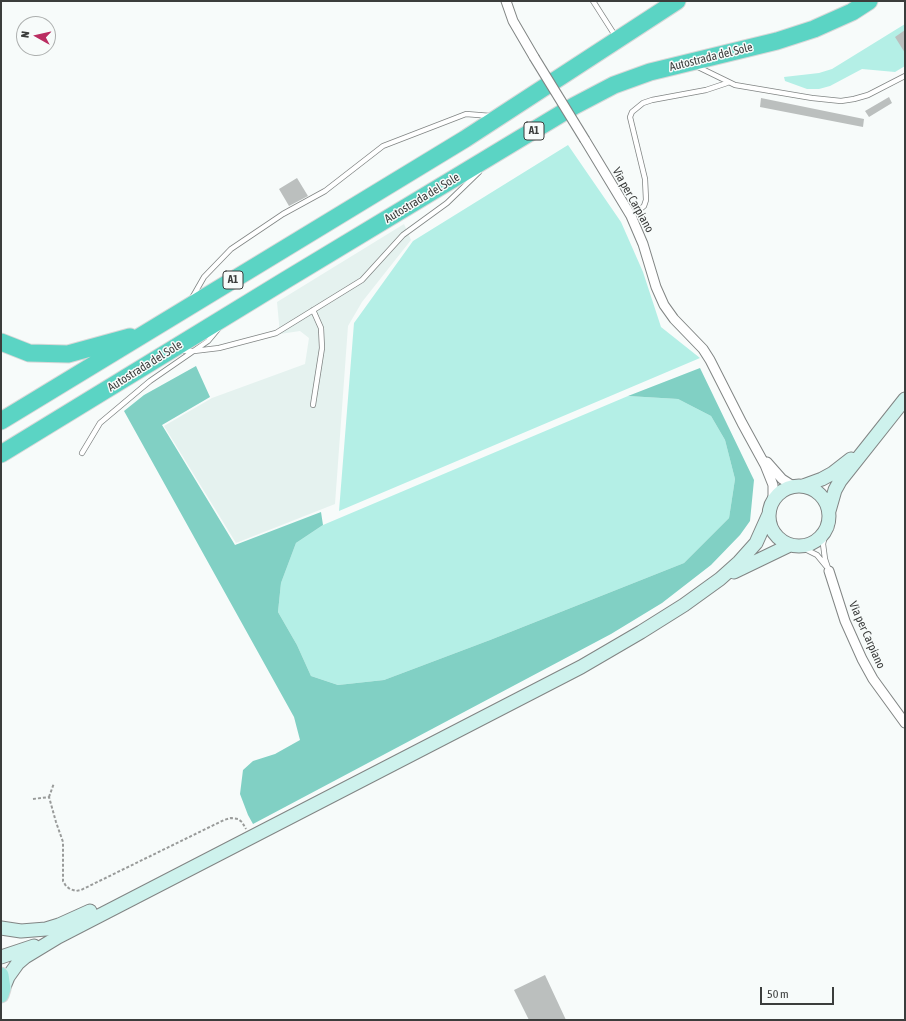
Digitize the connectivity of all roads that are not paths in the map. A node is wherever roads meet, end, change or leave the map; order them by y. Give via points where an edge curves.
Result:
1 (506, 1) edge
2 (593, 1) edge
3 (677, 1) edge
4 (870, 1) edge
5 (618, 39) junction
6 (689, 63) junction
7 (905, 76) edge
8 (727, 82) junction
9 (500, 117) junction
10 (500, 151) junction
11 (631, 216) junction
12 (184, 310) junction
13 (313, 310) junction
14 (231, 313) junction
15 (151, 331) junction
16 (1, 342) edge
17 (171, 350) junction
18 (194, 351) junction
19 (92, 399) junction
20 (905, 399) edge
21 (313, 405) dead end
22 (1, 421) edge
23 (874, 438) junction
24 (82, 452) dead end
25 (758, 452) junction
26 (1, 454) edge
27 (1, 463) edge
28 (798, 486) junction
29 (774, 500) junction
30 (769, 514) junction
31 (832, 515) junction
32 (829, 532) junction
33 (796, 546) junction
34 (829, 571) junction
35 (720, 579) junction
36 (905, 723) edge
37 (189, 870) junction
38 (1, 928) edge
39 (58, 937) junction
40 (1, 957) edge
41 (2, 986) edge

1 - 11 street, Via per Carpiano, bridge via 534,57
2 - 5 lane
3 - 5 highway, A1
4 - 6 highway, Autostrada del Sole / A1 via 814,29
5 - 9 highway, A1
6 - 8 lane
6 - 10 highway, Autostrada del Sole / A1 via 650,72 614,85
7 - 8 lane via 854,100 812,98 742,87
8 - 11 lane via 706,90 652,100 643,103 632,112 630,117 646,179 646,200 644,206
9 - 12 highway, A1
9 - 12 lane, A1 via 466,114 383,146 325,191 283,214 231,249 204,277
10 - 13 lane via 448,203 403,235 362,280
10 - 14 highway, Autostrada del Sole / A1
11 - 25 street, Via per Carpiano via 664,305 703,349
12 - 15 highway, A1
13 - 18 lane via 276,333 219,348
13 - 21 lane via 321,328 322,348
14 - 17 highway, Autostrada del Sole / A1
14 - 18 lane via 208,341
15 - 16 highway via 68,354 29,353
15 - 22 highway, A1
17 - 18 lane
17 - 19 highway, Autostrada del Sole / A1
18 - 24 lane via 150,381 100,424
19 - 26 highway, Autostrada del Sole / A1
19 - 27 highway
20 - 23 main road
23 - 28 main road via 833,473
23 - 31 main road via 835,490
25 - 28 street, Via per Carpiano via 782,479
25 - 29 street, Via per Carpiano via 770,479
28 - 29 main road via 785,489
28 - 31 main road via 812,488 820,494
29 - 30 main road
30 - 33 main road via 774,533 781,541
30 - 35 main road via 756,543
31 - 32 main road
32 - 33 main road via 810,544
32 - 34 lane, Via per Carpiano via 823,544
33 - 34 lane, Via per Carpiano via 816,555
33 - 35 main road
34 - 36 street, Via per Carpiano via 845,621 862,659 873,679
35 - 37 main road via 684,605 581,667
37 - 38 main road via 140,886 59,925 34,931
37 - 39 main road
39 - 40 main road
39 - 41 main road via 18,963

